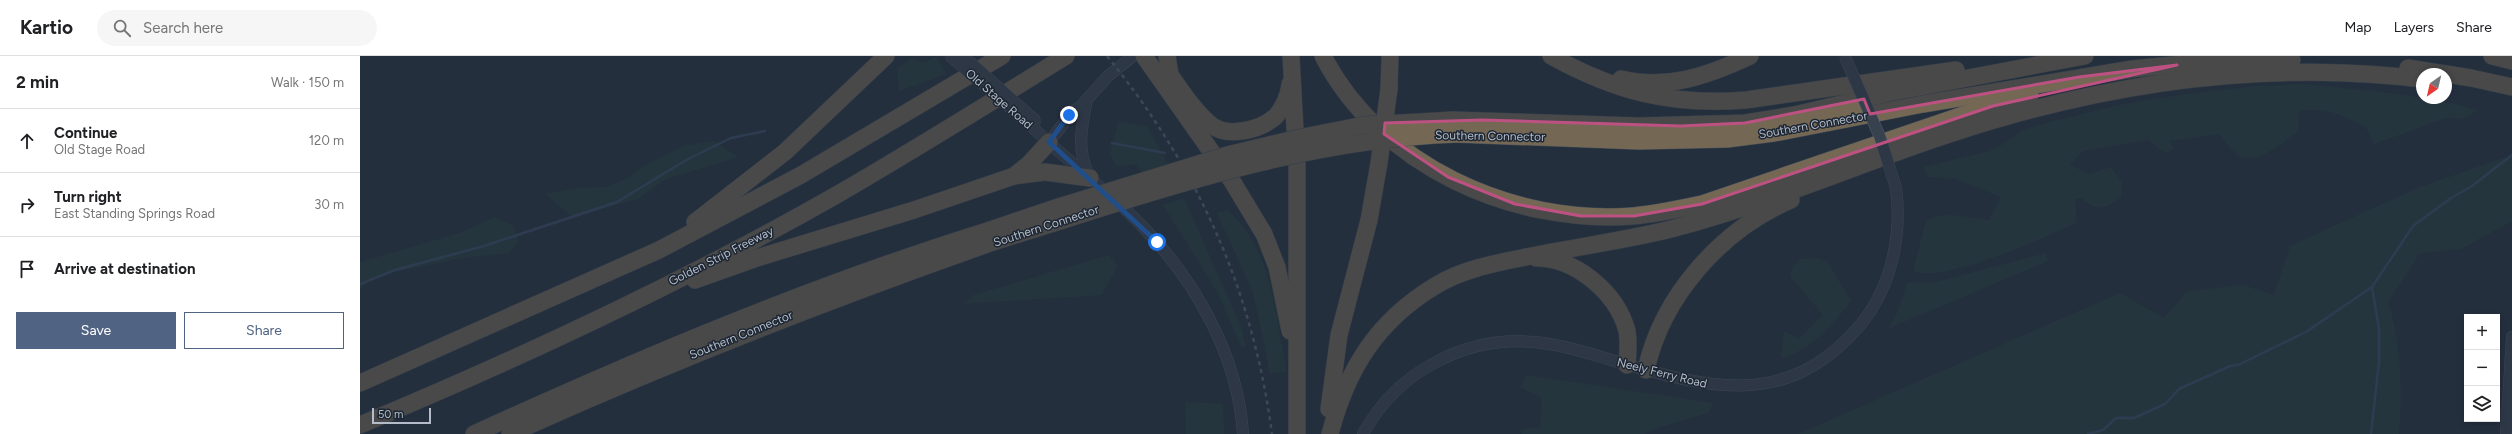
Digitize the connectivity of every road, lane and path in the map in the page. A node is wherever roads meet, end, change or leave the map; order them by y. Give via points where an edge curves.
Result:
1 (950, 56) edge
2 (963, 56) edge
3 (1002, 56) edge
4 (1066, 56) edge
5 (1133, 56) edge
6 (1144, 56) edge
7 (1157, 56) edge
8 (1167, 56) edge
9 (1323, 56) edge
10 (1390, 56) edge
11 (1551, 56) edge
12 (1567, 56) edge
13 (1750, 56) edge
14 (1845, 56) edge
15 (2085, 56) edge
16 (2492, 56) edge
17 (885, 57) edge
18 (2512, 60) edge
19 (1291, 61) edge
20 (2050, 63) junction
21 (2177, 65) junction
22 (1170, 74) junction
23 (2416, 79) edge
24 (2452, 83) edge
25 (2512, 87) edge
26 (2512, 94) edge
27 (1083, 103) junction
28 (2038, 110) junction
29 (1033, 123) junction
30 (1455, 127) junction
31 (1049, 142) junction
32 (1014, 176) junction
33 (1090, 178) junction
34 (993, 236) junction
35 (659, 250) junction
36 (1511, 260) junction
37 (625, 305) junction
38 (2512, 336) edge
39 (1297, 362) junction
40 (1627, 365) junction
41 (1646, 370) junction
42 (360, 383) edge
43 (360, 425) edge
44 (474, 434) edge
45 (510, 434) edge
46 (1243, 434) edge
47 (1297, 434) edge
48 (1326, 434) edge
49 (1330, 434) edge
50 (1363, 434) edge
51 (2506, 434) edge

1 - 29 street, Old Stage Road, bridge
2 - 29 street, Old Stage Road, bridge
3 - 35 highway via 807,171
4 - 37 highway, Golden Strip Freeway via 839,194
5 - 27 street via 1108,76
6 - 39 highway via 1232,181 1264,234 1278,267
7 - 22 highway
8 - 22 highway
9 - 21 highway via 1357,105 1378,129 1416,158 1448,177 1515,204 1550,212 1599,217 1668,212 1702,204 1993,106 2051,91
10 - 48 highway, bridge via 1389,89 1379,163 1369,220 1339,335
11 - 20 highway via 1606,83 1646,96 1712,103 1978,66
12 - 13 highway via 1614,77 1665,83 1700,77
14 - 41 street, Neely Ferry Road, bridge via 1880,137 1896,188 1898,219 1895,250 1882,291 1856,330 1822,359 1783,378 1737,387 1708,385
15 - 20 highway, Southern Connector
16 - 18 highway
17 - 35 highway via 785,152
19 - 22 highway via 1289,94 1275,117 1253,129 1235,132 1212,126 1200,115
19 - 39 highway via 1296,126
20 - 30 highway, Southern Connector via 1888,94 1794,116 1745,123
21 - 25 highway, Southern Connector via 2244,60 2356,63 2471,78
21 - 30 highway, Southern Connector via 2079,77 1774,133 1727,139 1638,141
23 - 28 highway via 2308,72 2233,74 2137,87
24 - 26 highway
27 - 31 street via 1078,116 1069,127
27 - 33 street via 1080,146
28 - 36 highway via 1986,123 1676,228
28 - 41 highway via 1814,190 1756,218 1720,246 1680,292 1658,332
29 - 31 street, Old Stage Road
30 - 34 highway, Southern Connector, bridge via 1288,155 1088,212
31 - 32 highway
31 - 33 street, Old Stage Road
32 - 33 highway via 1045,172
32 - 37 highway via 757,258
33 - 46 street, Old Stage Road via 1157,242 1194,291 1226,357 1239,406
34 - 44 highway, Southern Connector via 880,266 723,325
34 - 45 highway, Southern Connector via 655,370
35 - 42 highway
36 - 40 highway via 1542,258 1565,264 1597,285 1616,307 1624,323 1628,340
36 - 49 highway via 1473,268 1439,283 1407,304 1380,330 1356,364 1338,402
37 - 43 highway, Golden Strip Freeway via 538,349
38 - 51 street
39 - 47 highway
40 - 41 street, Neely Ferry Road
40 - 50 street, Neely Ferry Road via 1563,346 1534,342 1506,341 1478,346 1452,354 1405,382 1384,403

